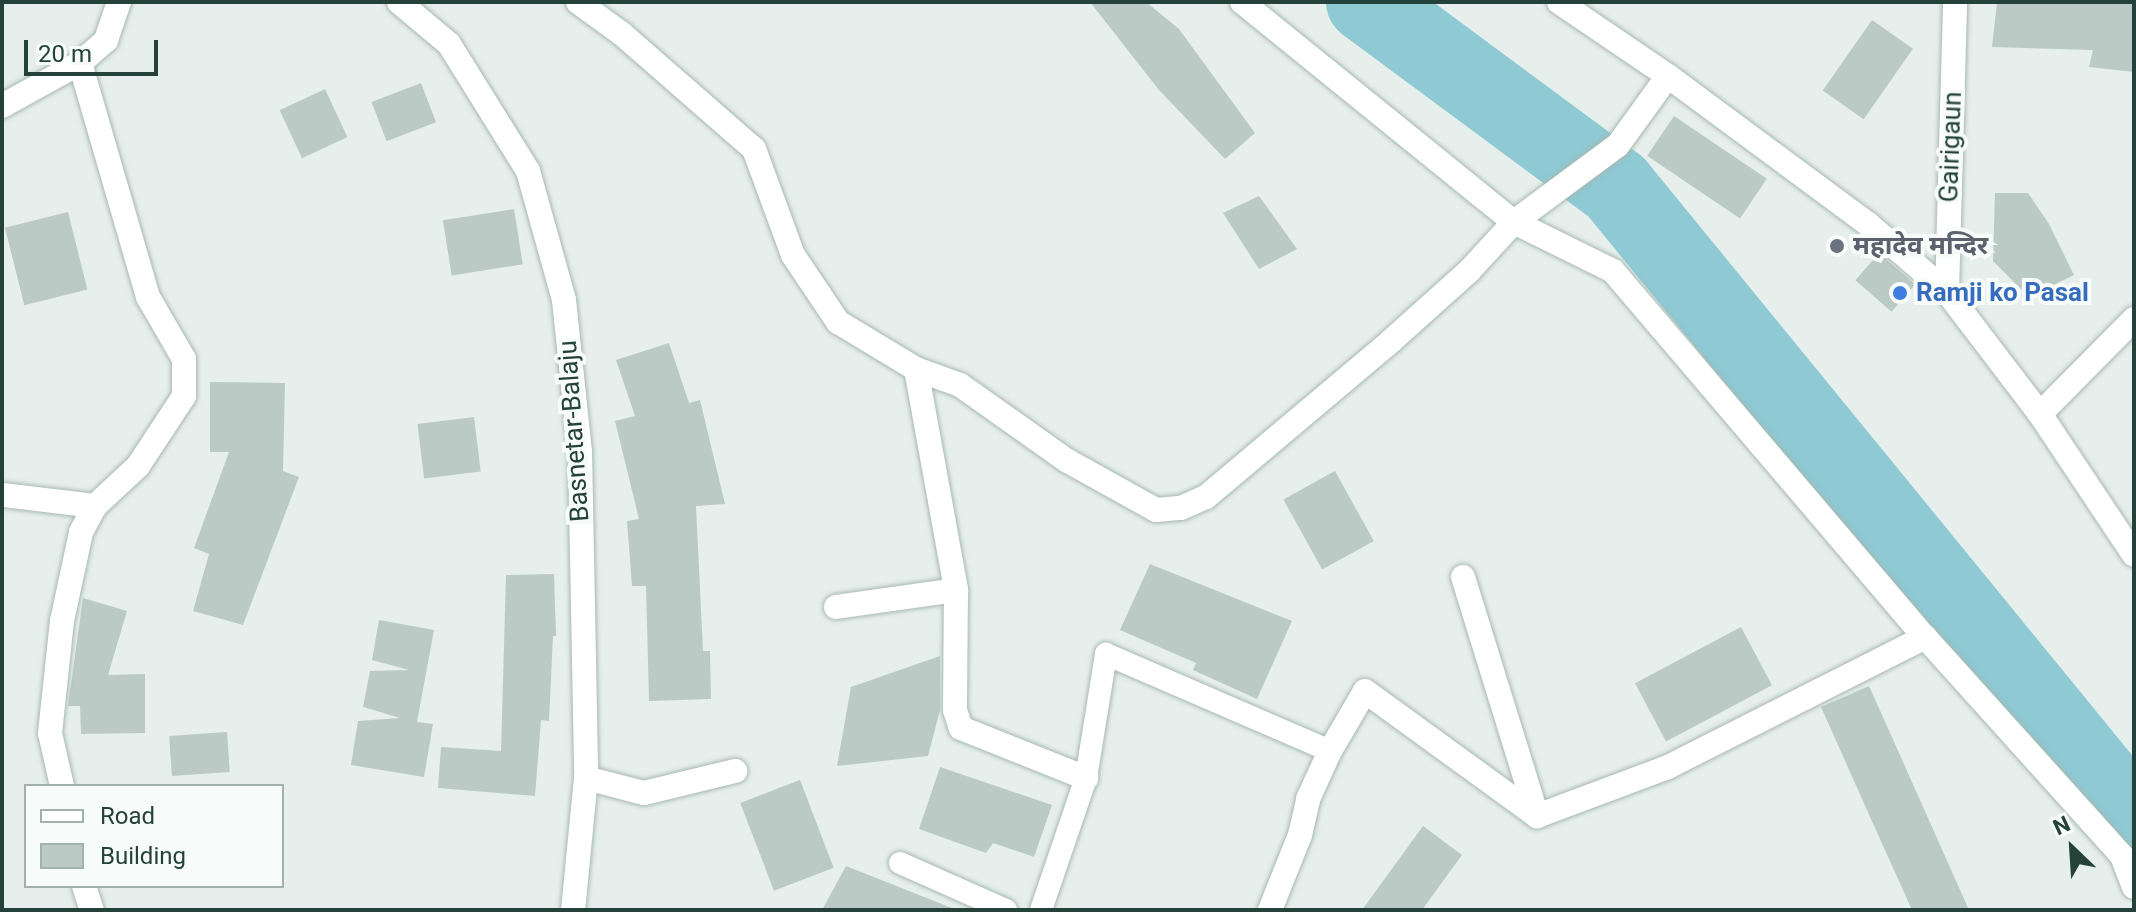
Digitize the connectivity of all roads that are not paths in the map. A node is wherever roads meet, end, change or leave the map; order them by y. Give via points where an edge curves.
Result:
1 (119, 2) edge
2 (399, 2) edge
3 (578, 2) edge
4 (1242, 2) edge
5 (1559, 2) edge
6 (1955, 2) edge
7 (80, 63) junction
8 (1668, 76) junction
9 (2, 106) edge
10 (1514, 222) junction
11 (1947, 292) junction
12 (2134, 319) edge
13 (916, 369) junction
14 (2040, 414) junction
15 (4, 495) dead end
16 (95, 506) junction
17 (2134, 555) edge
18 (1463, 577) dead end
19 (956, 590) junction
20 (836, 607) dead end
21 (1925, 637) junction
22 (1330, 751) junction
23 (735, 771) dead end
24 (586, 778) junction
25 (1086, 778) junction
26 (62, 784) edge
27 (1537, 816) junction
28 (900, 863) dead end
29 (2134, 887) edge
30 (85, 888) edge
31 (92, 910) edge
32 (573, 910) edge
33 (1006, 910) edge
34 (1041, 910) edge
35 (1270, 910) edge

1 - 7 street via 106,40
2 - 24 street, Basnetar-Balaju via 449,44 528,171 564,300 580,451
3 - 13 street via 754,149 793,255 838,322
4 - 10 street
5 - 8 street
6 - 11 street, Gairigaun
7 - 9 street
7 - 16 street via 148,297 184,359 184,396 138,466
8 - 10 street via 1618,145
8 - 11 street via 1868,224
10 - 13 street via 1391,341 1206,497 1181,508 1156,510 1128,496 1066,460 960,385
10 - 21 street via 1613,271
11 - 14 street
12 - 14 street
13 - 19 street
14 - 17 street
15 - 16 street
16 - 26 street via 81,532 62,621 50,733
18 - 27 street
19 - 20 street
19 - 25 street via 955,710 961,728
21 - 27 street via 1668,767
21 - 29 street via 2122,856
22 - 25 lane via 1106,654
22 - 27 street via 1365,691
22 - 35 street
23 - 24 street via 644,793
24 - 32 street, Basnetar-Balaju
25 - 34 lane
28 - 33 lane
30 - 31 street

